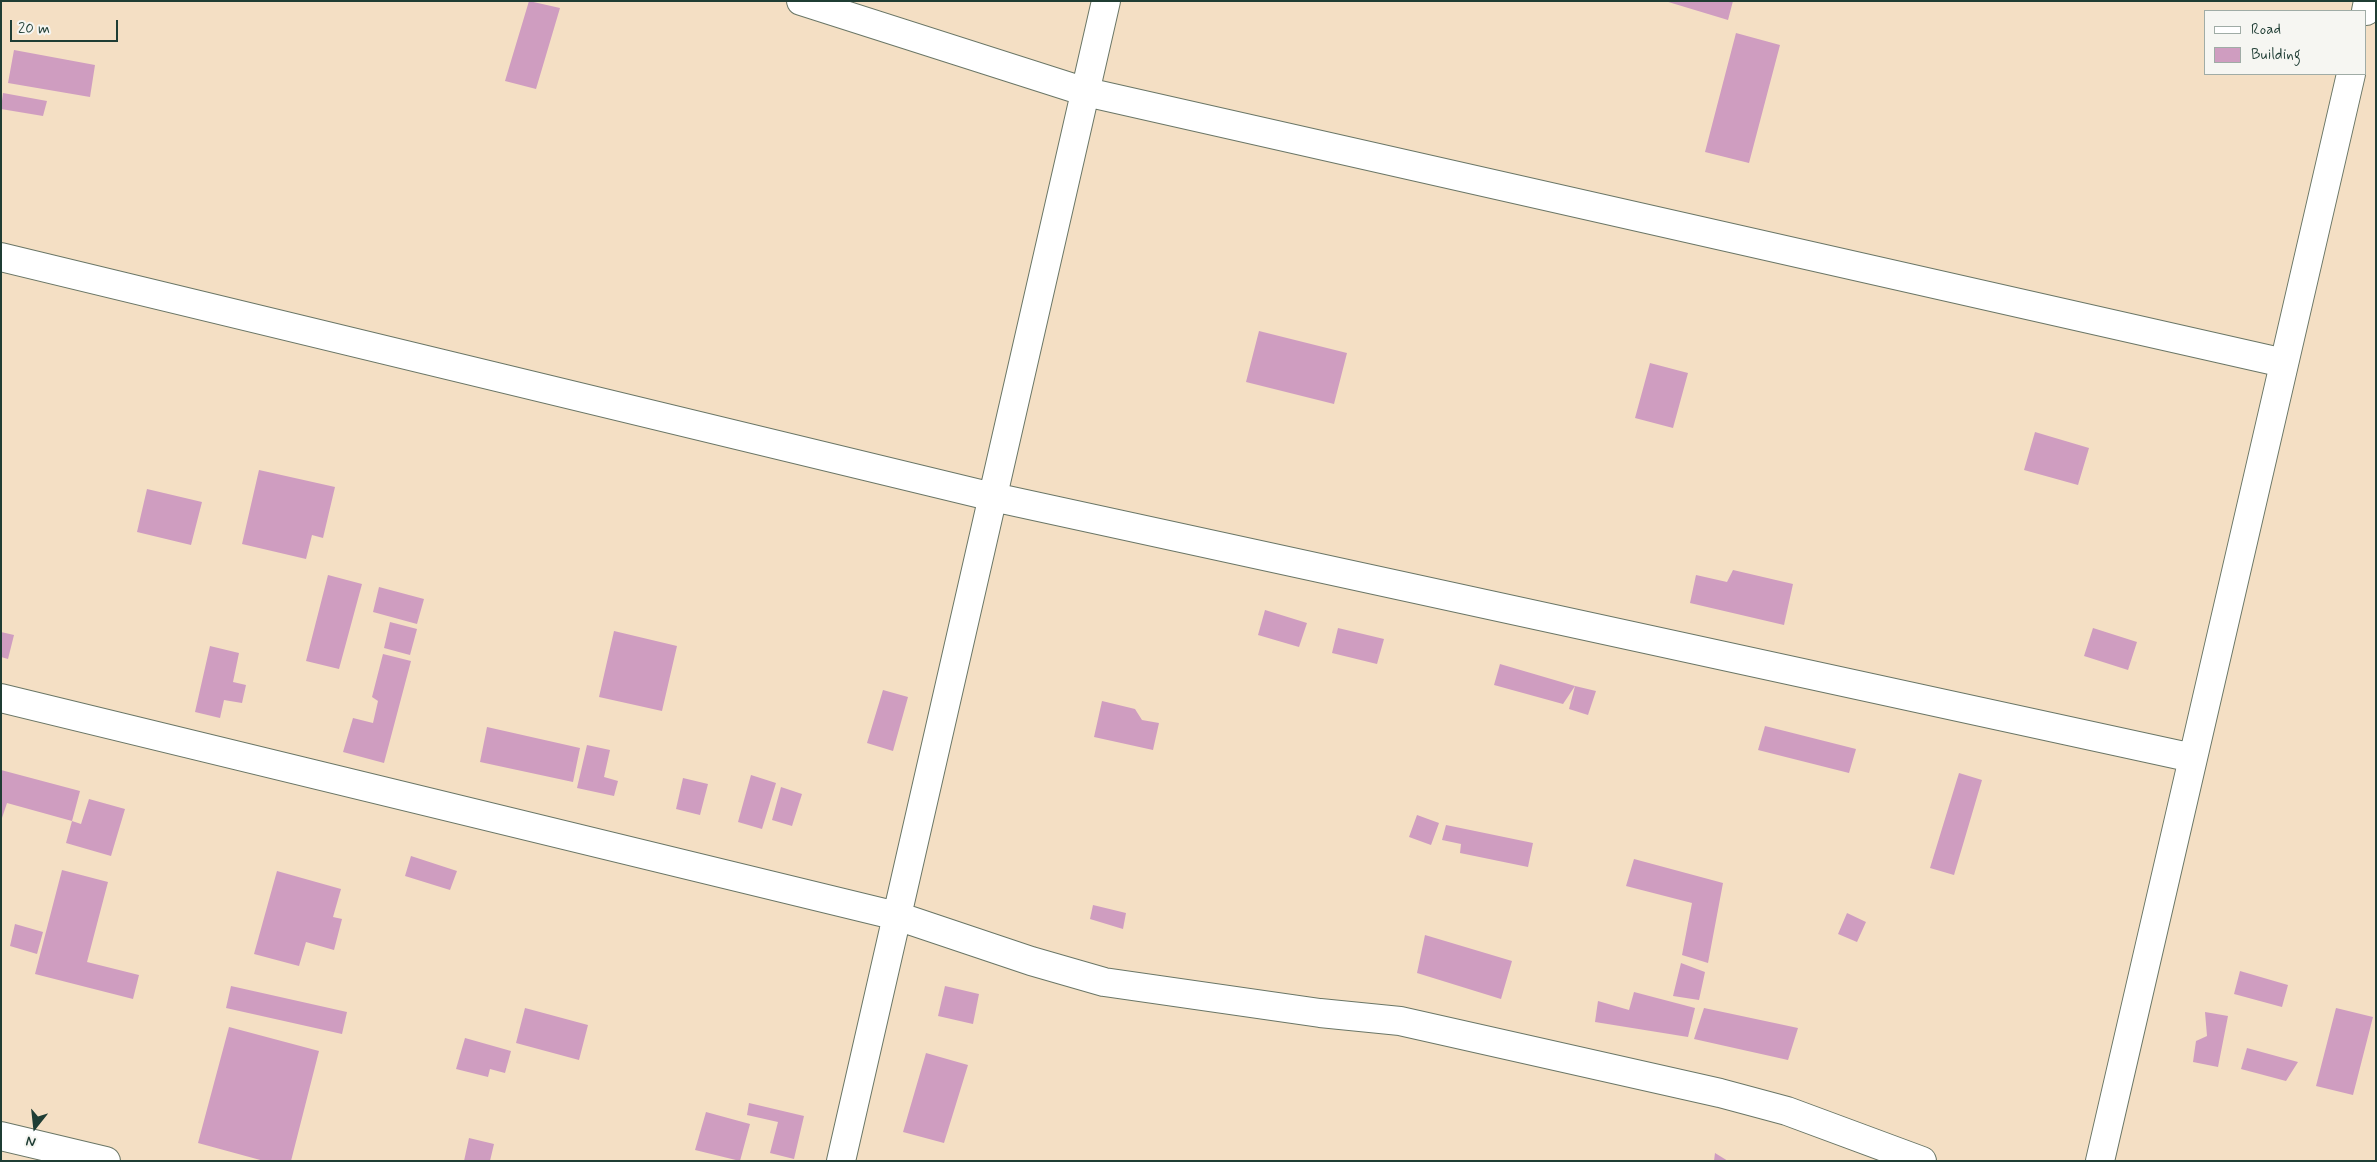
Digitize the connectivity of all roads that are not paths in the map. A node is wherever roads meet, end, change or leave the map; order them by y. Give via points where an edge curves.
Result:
1 (801, 1) edge
2 (1106, 1) edge
3 (2351, 75) edge
4 (1086, 92) junction
5 (1, 257) edge
6 (2284, 363) junction
7 (993, 497) junction
8 (1, 698) edge
9 (2193, 758) junction
10 (897, 916) junction
11 (1, 1136) edge
12 (106, 1161) edge
13 (841, 1161) edge
14 (1922, 1161) edge
15 (2100, 1161) edge

1 - 4 street
2 - 4 street
3 - 6 street
4 - 6 street
4 - 7 street
5 - 7 street
6 - 9 street
7 - 9 street
7 - 10 street
8 - 10 street
9 - 15 street
10 - 13 street
10 - 14 street via 1104,982 1320,1013 1400,1021 1720,1093 1788,1110
11 - 12 street

